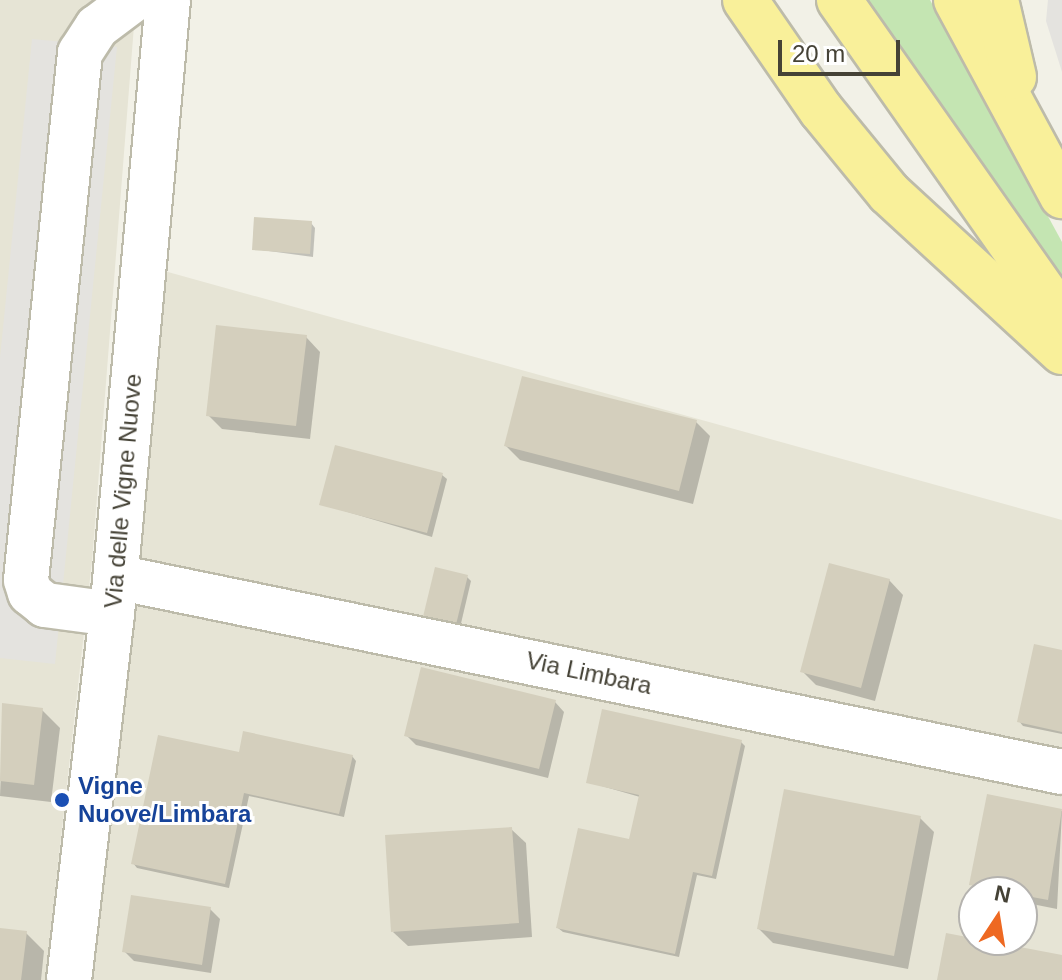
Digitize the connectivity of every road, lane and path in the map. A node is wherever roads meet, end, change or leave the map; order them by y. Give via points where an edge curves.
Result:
1 (133, 0) edge
2 (168, 0) edge
3 (745, 0) edge
4 (839, 0) edge
5 (956, 0) edge
6 (996, 0) edge
7 (1025, 131) junction
8 (1062, 196) edge
9 (1062, 317) edge
10 (1062, 352) edge
11 (114, 595) junction
12 (1062, 772) edge
13 (69, 980) edge

1 - 11 street, Via Limbara via 97,27 80,53 26,580 30,593 45,605
2 - 11 street, Via delle Vigne Nuove
3 - 10 main road via 829,120 889,193
4 - 9 main road
5 - 7 main road
6 - 7 main road
7 - 8 main road
11 - 12 street, Via Limbara
11 - 13 street, Via delle Vigne Nuove

